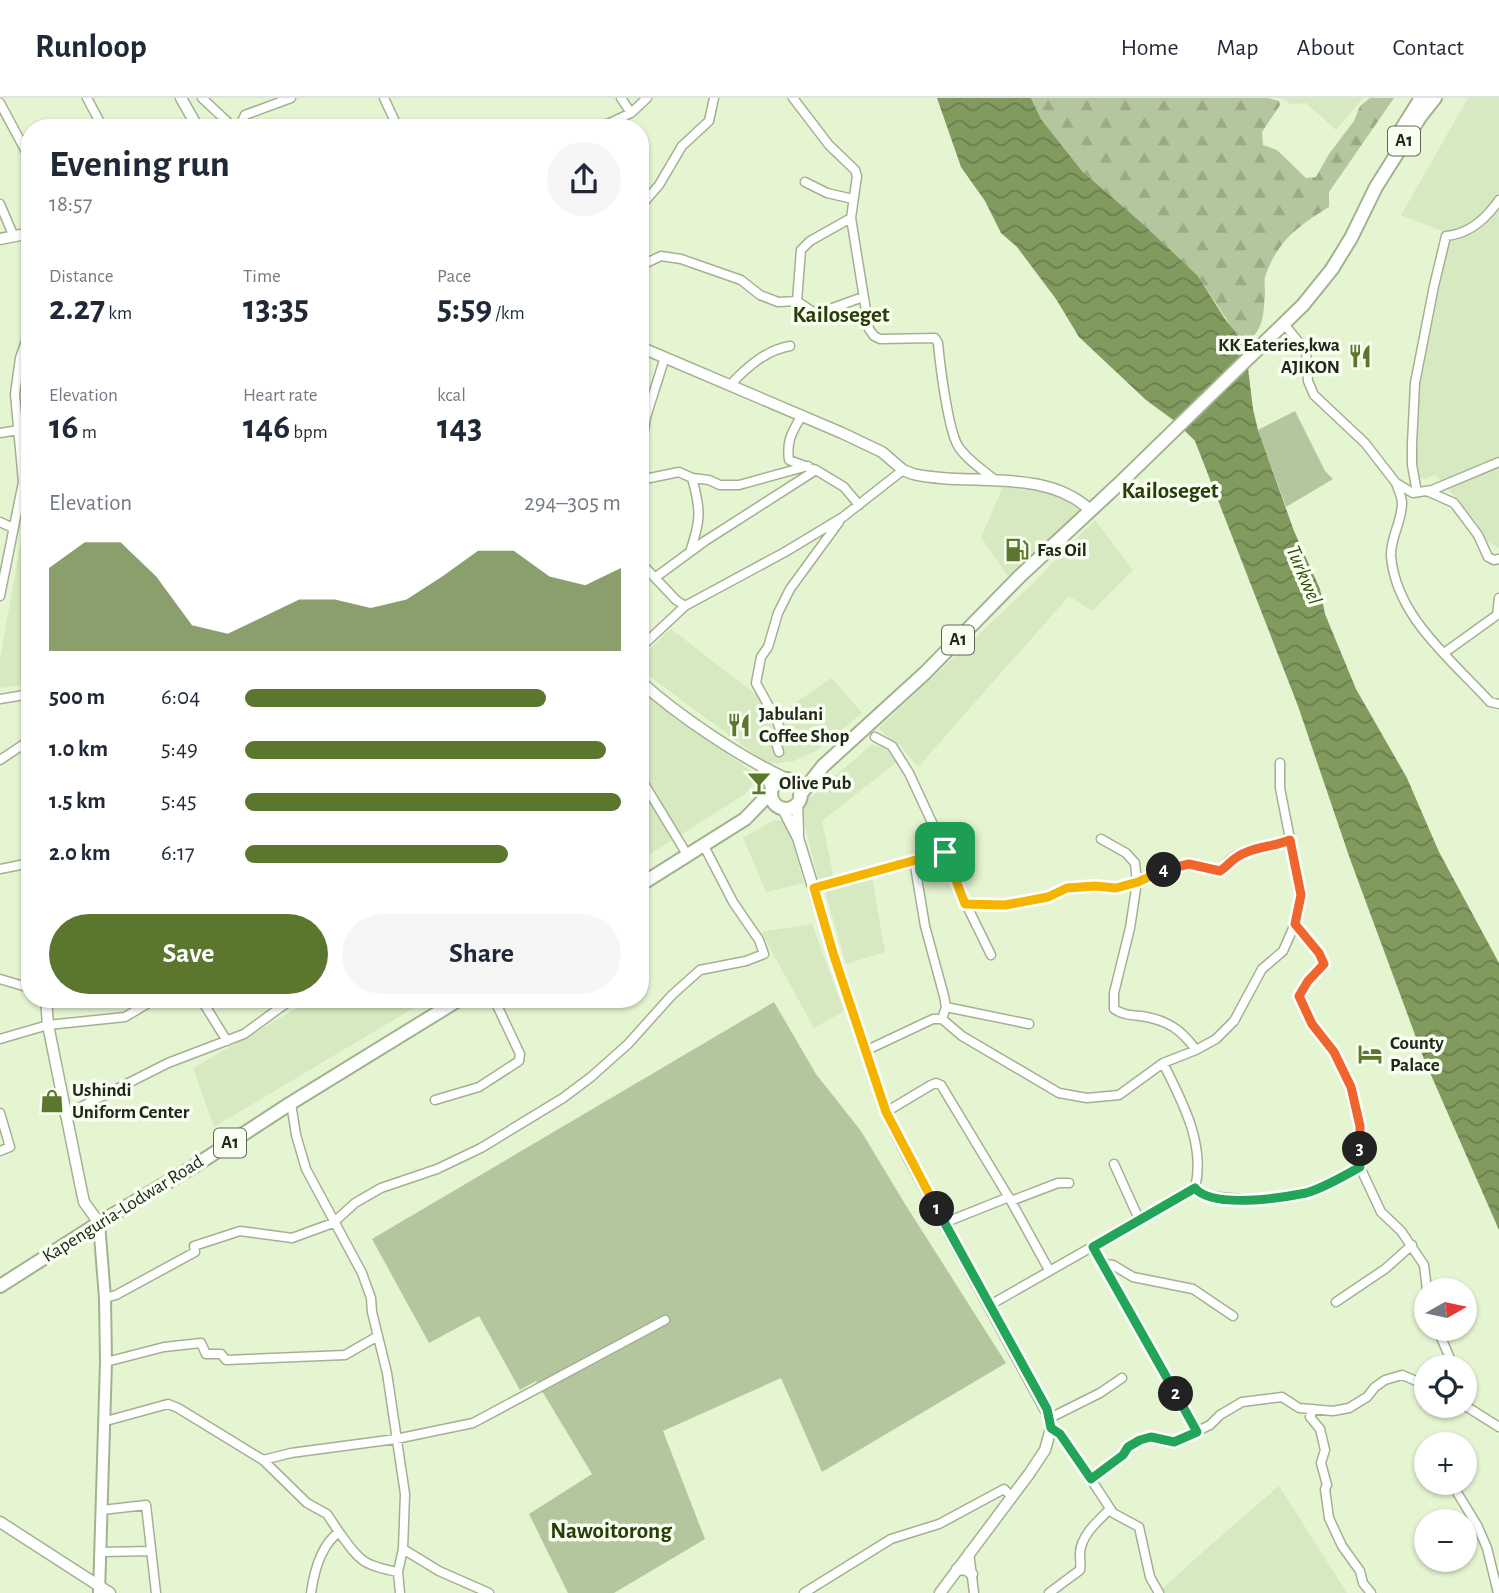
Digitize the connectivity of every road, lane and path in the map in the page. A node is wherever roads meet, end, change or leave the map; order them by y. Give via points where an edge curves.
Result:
1 (87, 98) edge
2 (181, 98) edge
3 (202, 98) edge
4 (291, 98) edge
5 (384, 98) edge
6 (621, 98) edge
7 (647, 98) edge
8 (713, 98) edge
9 (793, 98) edge
10 (1421, 98) edge
11 (1435, 98) edge
12 (0, 103) edge
13 (631, 113) junction
14 (98, 119) edge
15 (193, 119) edge
16 (226, 119) edge
17 (243, 119) edge
18 (394, 119) edge
19 (618, 119) edge
20 (21, 142) edge
21 (805, 182) dead end
22 (1376, 187) junction
23 (649, 197) edge
24 (853, 199) junction
25 (1499, 200) edge
26 (0, 204) edge
27 (851, 218) junction
28 (21, 235) edge
29 (14, 237) junction
30 (0, 239) edge
31 (649, 262) edge
32 (863, 297) junction
33 (797, 301) junction
34 (1284, 324) junction
35 (790, 346) dead end
36 (649, 351) edge
37 (21, 355) edge
38 (665, 357) junction
39 (730, 385) junction
40 (649, 400) edge
41 (802, 415) junction
42 (18, 430) junction
43 (0, 433) edge
44 (21, 461) edge
45 (1499, 462) edge
46 (812, 468) junction
47 (903, 470) junction
48 (649, 478) edge
49 (692, 478) junction
50 (995, 480) junction
51 (1396, 482) junction
52 (21, 491) edge
53 (1427, 491) junction
54 (1417, 492) junction
55 (859, 505) junction
56 (1090, 510) junction
57 (843, 517) junction
58 (0, 522) edge
59 (13, 527) junction
60 (690, 552) junction
61 (1499, 559) edge
62 (2, 568) edge
63 (649, 570) edge
64 (656, 577) junction
65 (0, 596) edge
66 (1499, 598) edge
67 (685, 606) junction
68 (649, 640) edge
69 (1444, 653) junction
70 (649, 688) edge
71 (21, 696) edge
72 (0, 699) edge
73 (1499, 704) edge
74 (875, 737) dead end
75 (21, 746) edge
76 (779, 752) dead end
77 (0, 761) edge
78 (1280, 763) dead end
79 (823, 766) junction
80 (762, 767) junction
81 (787, 778) junction
82 (772, 790) junction
83 (649, 792) edge
84 (799, 799) junction
85 (781, 808) junction
86 (745, 819) junction
87 (798, 838) junction
88 (1101, 839) dead end
89 (1290, 840) junction
90 (704, 846) junction
91 (945, 852) junction
92 (688, 856) junction
93 (914, 860) junction
94 (21, 865) edge
95 (0, 869) edge
96 (649, 880) edge
97 (1138, 882) junction
98 (814, 888) junction
99 (965, 904) junction
100 (1295, 924) junction
101 (990, 955) dead end
102 (0, 979) edge
103 (21, 985) edge
104 (946, 1007) junction
105 (47, 1008) edge
106 (140, 1008) edge
107 (207, 1008) edge
108 (280, 1008) edge
109 (445, 1008) edge
110 (498, 1008) edge
111 (943, 1019) junction
112 (1029, 1024) dead end
113 (48, 1026) junction
114 (0, 1039) edge
115 (227, 1041) junction
116 (1196, 1050) junction
117 (865, 1051) junction
118 (1163, 1063) junction
119 (435, 1100) dead end
120 (291, 1103) junction
121 (886, 1112) junction
122 (0, 1113) edge
123 (65, 1115) junction
124 (0, 1152) edge
125 (1114, 1164) dead end
126 (1360, 1167) junction
127 (1069, 1183) dead end
128 (1195, 1188) junction
129 (1010, 1199) junction
130 (1139, 1219) junction
131 (99, 1223) junction
132 (332, 1223) junction
133 (944, 1223) junction
134 (1412, 1245) junction
135 (1093, 1247) junction
136 (1104, 1264) junction
137 (1049, 1270) junction
138 (1426, 1278) edge
139 (0, 1286) edge
140 (105, 1298) junction
141 (1336, 1302) dead end
142 (990, 1305) junction
143 (1233, 1316) dead end
144 (665, 1320) dead end
145 (378, 1336) junction
146 (106, 1362) junction
147 (1122, 1378) dead end
148 (1414, 1380) edge
149 (1313, 1409) junction
150 (1477, 1413) edge
151 (106, 1421) junction
152 (1051, 1423) junction
153 (1499, 1427) edge
154 (1197, 1432) junction
155 (396, 1439) junction
156 (263, 1460) junction
157 (1091, 1479) junction
158 (1459, 1495) edge
159 (1012, 1497) junction
160 (1110, 1509) junction
161 (102, 1510) junction
162 (0, 1522) edge
163 (339, 1532) junction
164 (403, 1549) junction
165 (151, 1551) junction
166 (101, 1552) junction
167 (969, 1552) junction
168 (957, 1569) junction
169 (398, 1572) junction
170 (972, 1574) junction
171 (99, 1590) edge
172 (110, 1593) edge
173 (156, 1593) edge
174 (310, 1593) edge
175 (400, 1593) edge
176 (489, 1593) edge
177 (804, 1593) edge
178 (940, 1593) edge
179 (974, 1593) edge
180 (1049, 1593) edge
181 (1159, 1593) edge
182 (1371, 1593) edge
183 (1497, 1593) edge

1 - 14 street
2 - 15 street
3 - 16 street
4 - 17 street
5 - 18 street
6 - 13 street
7 - 13 street
8 - 23 street via 709,121 682,146
9 - 24 street via 855,170
10 - 22 highway, A1 via 1390,150
11 - 22 highway, A1
12 - 20 street
13 - 19 street
21 - 24 street
22 - 34 highway, A1 via 1332,269
24 - 27 street
25 - 54 street via 1468,230 1446,236 1415,383 1412,465
26 - 29 street
27 - 32 street
27 - 33 street via 801,250
28 - 29 street
29 - 30 street
31 - 33 street via 661,256 681,258 741,280 778,302
32 - 33 street via 816,314
32 - 50 street via 874,337 936,340 957,443 966,457
34 - 51 street via 1306,351 1314,395 1365,443
34 - 56 highway, A1
35 - 39 street via 769,353
36 - 38 street
37 - 42 street via 15,394
38 - 39 street
38 - 40 street
39 - 41 street
41 - 46 street via 789,436 789,460
41 - 47 street via 882,452
42 - 43 street
42 - 44 street
45 - 53 street
46 - 49 street via 739,485
46 - 55 street via 845,487
46 - 60 street
47 - 50 street via 923,477
47 - 55 street
48 - 49 street via 679,472
49 - 60 street via 699,525
50 - 56 street via 1064,492
51 - 54 street
51 - 69 street via 1402,503 1391,541 1395,579 1410,611
52 - 59 street
53 - 54 street
53 - 61 street via 1454,503 1488,557
55 - 57 street
56 - 79 highway, A1
57 - 67 street
57 - 76 street via 790,589 761,657 756,683 778,723
58 - 59 street
59 - 62 street
60 - 64 street
62 - 65 street
63 - 64 street
64 - 67 street
66 - 69 street via 1497,615
67 - 68 street
69 - 73 street via 1490,702
70 - 80 street
71 - 72 street
74 - 91 street via 898,754
75 - 77 street
78 - 89 street
79 - 81 highway, A1
79 - 84 highway, A1
80 - 81 street
80 - 82 street
81 - 82 highway
81 - 84 highway via 797,784
82 - 85 highway via 773,804
82 - 86 highway
83 - 92 street
84 - 85 highway via 789,808
84 - 87 street
85 - 86 highway
85 - 87 street
86 - 90 highway
87 - 98 street
88 - 97 street via 1135,863
89 - 97 street via 1248,851 1220,871 1189,864
89 - 100 street via 1301,895
90 - 92 highway
90 - 132 street via 764,954 700,970 628,1045 563,1098 481,1148 381,1188
91 - 93 street
91 - 99 street
92 - 96 highway
93 - 98 street
93 - 104 street
94 - 95 street
97 - 99 street via 1116,888 1067,888 1048,897 1005,905
97 - 116 street via 1114,1009 1167,1022
98 - 117 street
99 - 101 street
100 - 116 street via 1283,951 1262,969 1234,1021
100 - 126 street via 1324,964 1299,996 1351,1087 1360,1126
102 - 103 street
104 - 111 street
104 - 112 street
105 - 113 street
106 - 113 street via 125,1017
107 - 115 street
108 - 115 street
109 - 120 highway, Kapenguria-Lodwar Road / A1
110 - 119 street via 519,1061 479,1087
111 - 117 street via 933,1019
111 - 118 street via 962,1036 1059,1093 1074,1097 1119,1095
113 - 114 street
113 - 123 street
115 - 123 street via 168,1063
116 - 118 street
117 - 121 street
118 - 128 street via 1195,1140 1199,1172
120 - 131 highway, Kapenguria-Lodwar Road / A1
120 - 132 street via 306,1169
121 - 129 street via 931,1085 941,1085
121 - 133 street
122 - 124 street via 10,1147
123 - 131 street via 84,1202
125 - 130 street
126 - 128 street via 1308,1193 1251,1200 1201,1195
126 - 134 street via 1381,1212
127 - 129 street via 1058,1182
128 - 130 street
129 - 133 street
129 - 137 street
130 - 135 street
131 - 139 highway, Kapenguria-Lodwar Road / A1
131 - 140 main road
132 - 140 street via 292,1238 240,1231 221,1236 194,1246 195,1252
132 - 145 street via 368,1286
133 - 142 street
134 - 138 street
134 - 141 street
135 - 136 street
135 - 137 street
136 - 143 street via 1133,1277 1193,1289
136 - 154 street
137 - 142 street
140 - 146 main road
142 - 152 street
144 - 155 street via 474,1423
145 - 146 street via 345,1355 226,1360 220,1354 206,1354 201,1343
145 - 155 street
146 - 151 main road
147 - 152 street
148 - 149 street via 1402,1375 1385,1380 1349,1408
149 - 154 street via 1299,1408 1282,1397 1242,1402
149 - 182 street via 1310,1417 1320,1429 1325,1450 1321,1463 1329,1518
150 - 153 street
151 - 156 street via 168,1404
151 - 161 main road
152 - 157 street
152 - 159 street via 1045,1450
154 - 157 street via 1174,1442 1151,1437 1140,1440
155 - 156 street
155 - 164 street via 405,1494
156 - 163 street via 307,1503 327,1514
157 - 160 street
158 - 183 street via 1487,1548
159 - 167 street
159 - 177 street via 1004,1489 939,1524 891,1539
160 - 180 street via 1084,1539 1080,1570
160 - 181 street via 1141,1530 1148,1568
161 - 165 street via 146,1505
161 - 166 main road
162 - 171 street
163 - 169 street via 359,1559
163 - 174 street via 323,1553
164 - 169 street
164 - 176 street
165 - 166 street
165 - 173 street
166 - 171 main road
167 - 168 street
167 - 170 street
168 - 170 street
168 - 178 street
169 - 175 street
170 - 179 street
171 - 172 street

